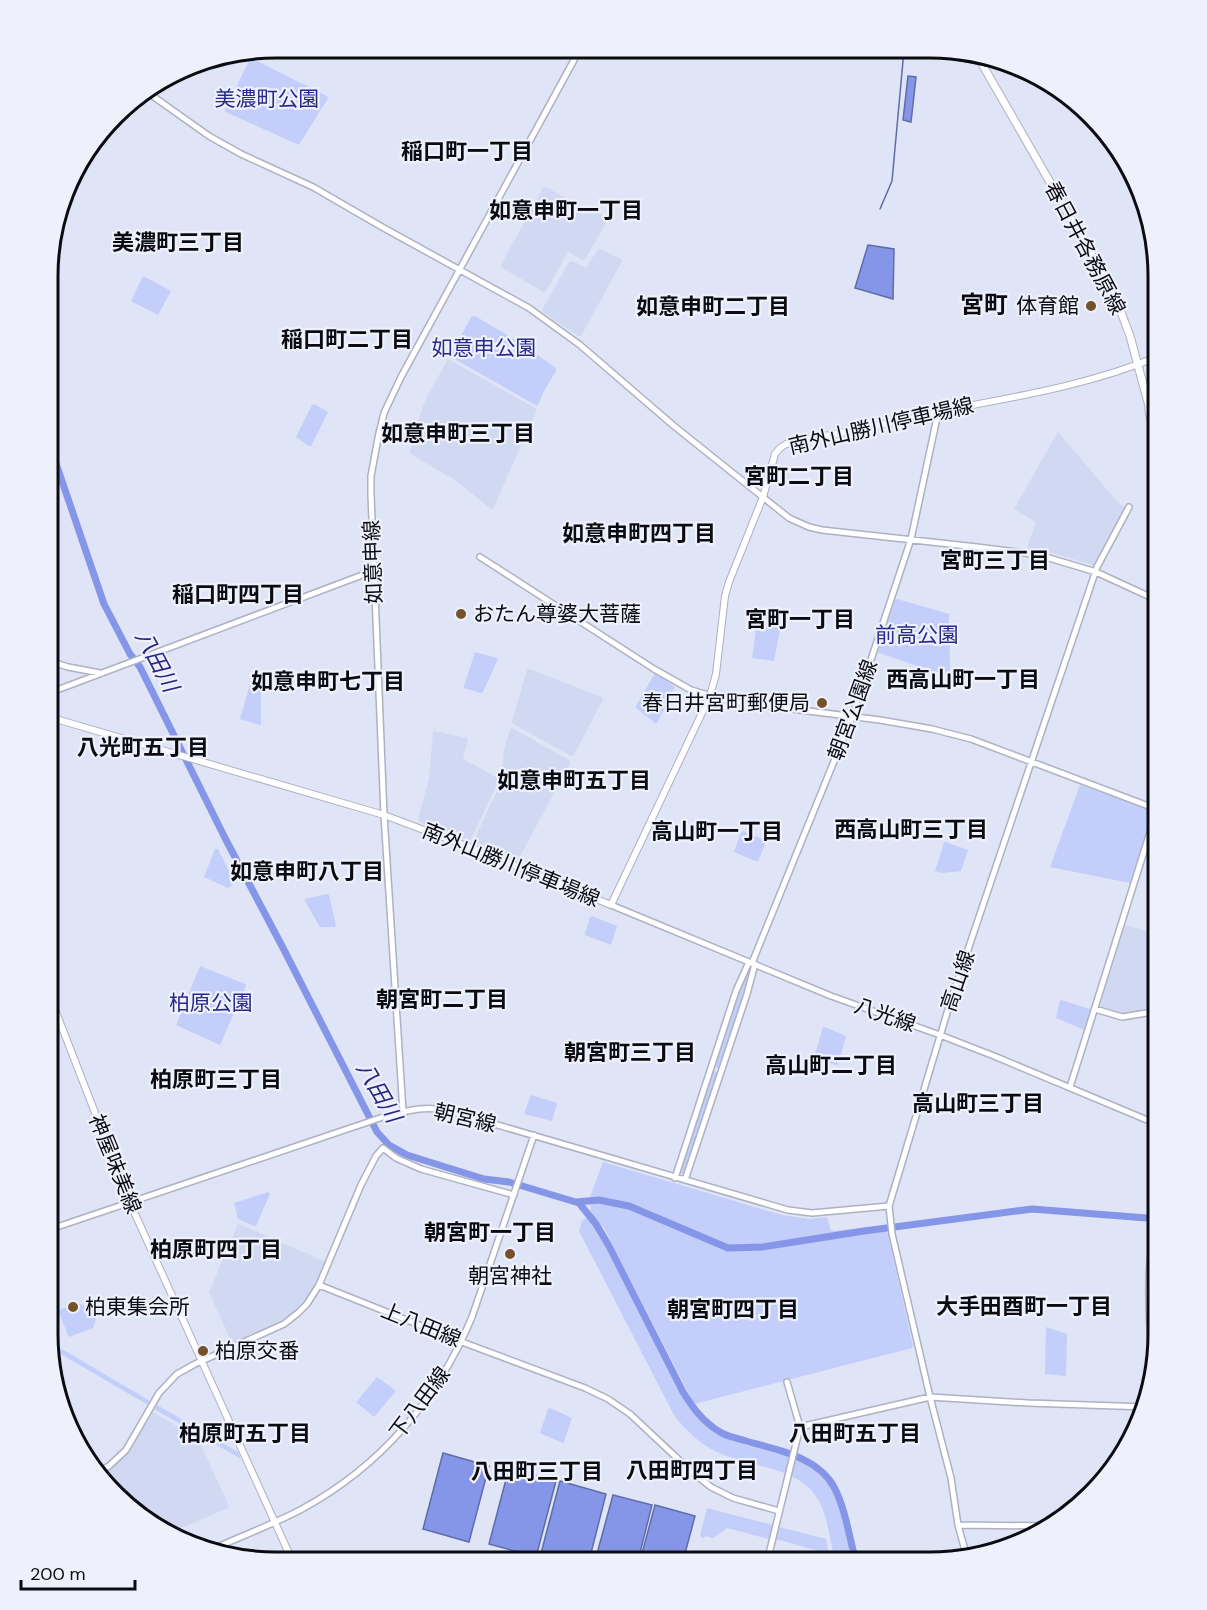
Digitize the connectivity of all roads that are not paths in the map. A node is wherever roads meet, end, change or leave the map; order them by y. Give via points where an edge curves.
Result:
1 (574, 60) dead end
2 (983, 65) edge
3 (153, 96) edge
4 (459, 270) junction
5 (1148, 360) edge
6 (1138, 364) junction
7 (1148, 406) edge
8 (938, 413) junction
9 (763, 497) junction
10 (1129, 507) dead end
11 (911, 539) junction
12 (480, 556) dead end
13 (373, 571) junction
14 (1096, 572) junction
15 (1148, 596) edge
16 (58, 664) edge
17 (102, 673) junction
18 (58, 690) edge
19 (710, 696) junction
20 (852, 717) junction
21 (58, 720) edge
22 (1032, 762) junction
23 (1148, 806) edge
24 (384, 815) junction
25 (1148, 842) edge
26 (611, 905) junction
27 (752, 963) junction
28 (1095, 1009) junction
29 (1148, 1013) edge
30 (58, 1017) edge
31 (940, 1035) junction
32 (1070, 1087) junction
33 (403, 1112) junction
34 (1148, 1120) edge
35 (534, 1136) junction
36 (675, 1178) junction
37 (685, 1180) junction
38 (514, 1193) junction
39 (130, 1203) junction
40 (890, 1206) junction
41 (58, 1227) edge
42 (319, 1285) junction
43 (462, 1342) junction
44 (201, 1361) junction
45 (788, 1382) dead end
46 (930, 1397) junction
47 (1136, 1407) edge
48 (800, 1427) junction
49 (105, 1468) edge
50 (779, 1511) junction
51 (277, 1521) junction
52 (958, 1525) junction
53 (1032, 1526) edge
54 (223, 1545) edge
55 (965, 1549) edge
56 (289, 1552) edge
57 (769, 1552) edge

1 - 4 street, 如意申線
2 - 6 main road, 春日井各務原線 via 1118,304
3 - 4 street via 209,136 320,191
4 - 9 street via 555,326
4 - 13 street, 如意申線 via 384,413 371,476
5 - 6 main road, 南外山勝川停車場線
6 - 7 main road, 春日井各務原線
6 - 8 main road, 南外山勝川停車場線 via 1057,388
8 - 9 main road, 南外山勝川停車場線 via 784,445 775,454
8 - 11 street, 朝宮公園線
9 - 11 street via 789,518 809,527
9 - 19 main road, 南外山勝川停車場線 via 725,596
10 - 14 street, 高山線
11 - 14 street via 1023,552
11 - 20 street, 朝宮公園線
12 - 19 street via 679,684
13 - 17 street
13 - 24 street, 如意申線
14 - 15 street
14 - 22 street, 高山線
16 - 17 street
17 - 18 street
19 - 20 street
19 - 26 main road, 南外山勝川停車場線
20 - 22 street via 932,729
20 - 27 street, 朝宮公園線
21 - 24 main road, 南外山勝川停車場線
22 - 23 street
22 - 31 street, 高山線
24 - 26 main road, 南外山勝川停車場線
24 - 33 street, 如意申線
25 - 28 street
26 - 27 street, 八光線
27 - 31 street, 八光線
27 - 36 street, 朝宮公園線 via 736,991
27 - 37 street, 朝宮公園線 via 747,994
28 - 29 street via 1122,1017
28 - 32 street
30 - 39 main road, 神屋味美線
31 - 32 street, 八光線
31 - 40 street, 高山線
32 - 34 street, 八光線
33 - 35 street, 朝宮線 via 438,1108
33 - 39 street, 朝宮線
35 - 36 street, 朝宮線
35 - 38 street, 下八田線
36 - 37 street, 朝宮線
37 - 40 street, 朝宮線 via 800,1212
38 - 42 street via 421,1169 383,1148 361,1185
38 - 43 street, 下八田線
39 - 41 street, 朝宮線
39 - 44 main road, 神屋味美線
40 - 46 street, 高山線 via 891,1227
42 - 43 street, 上八田線
42 - 44 street via 308,1304 284,1324
43 - 50 street, 上八田線 via 608,1399 711,1487 733,1498
43 - 51 street, 下八田線 via 432,1393 387,1448 348,1480
44 - 49 street via 165,1385 126,1449
44 - 51 main road, 神屋味美線
45 - 48 street
46 - 47 street
46 - 48 street
46 - 52 street, 高山線 via 951,1478
48 - 50 street
50 - 57 street
51 - 54 street, 下八田線
51 - 56 main road, 神屋味美線
52 - 53 street
52 - 55 street, 高山線

